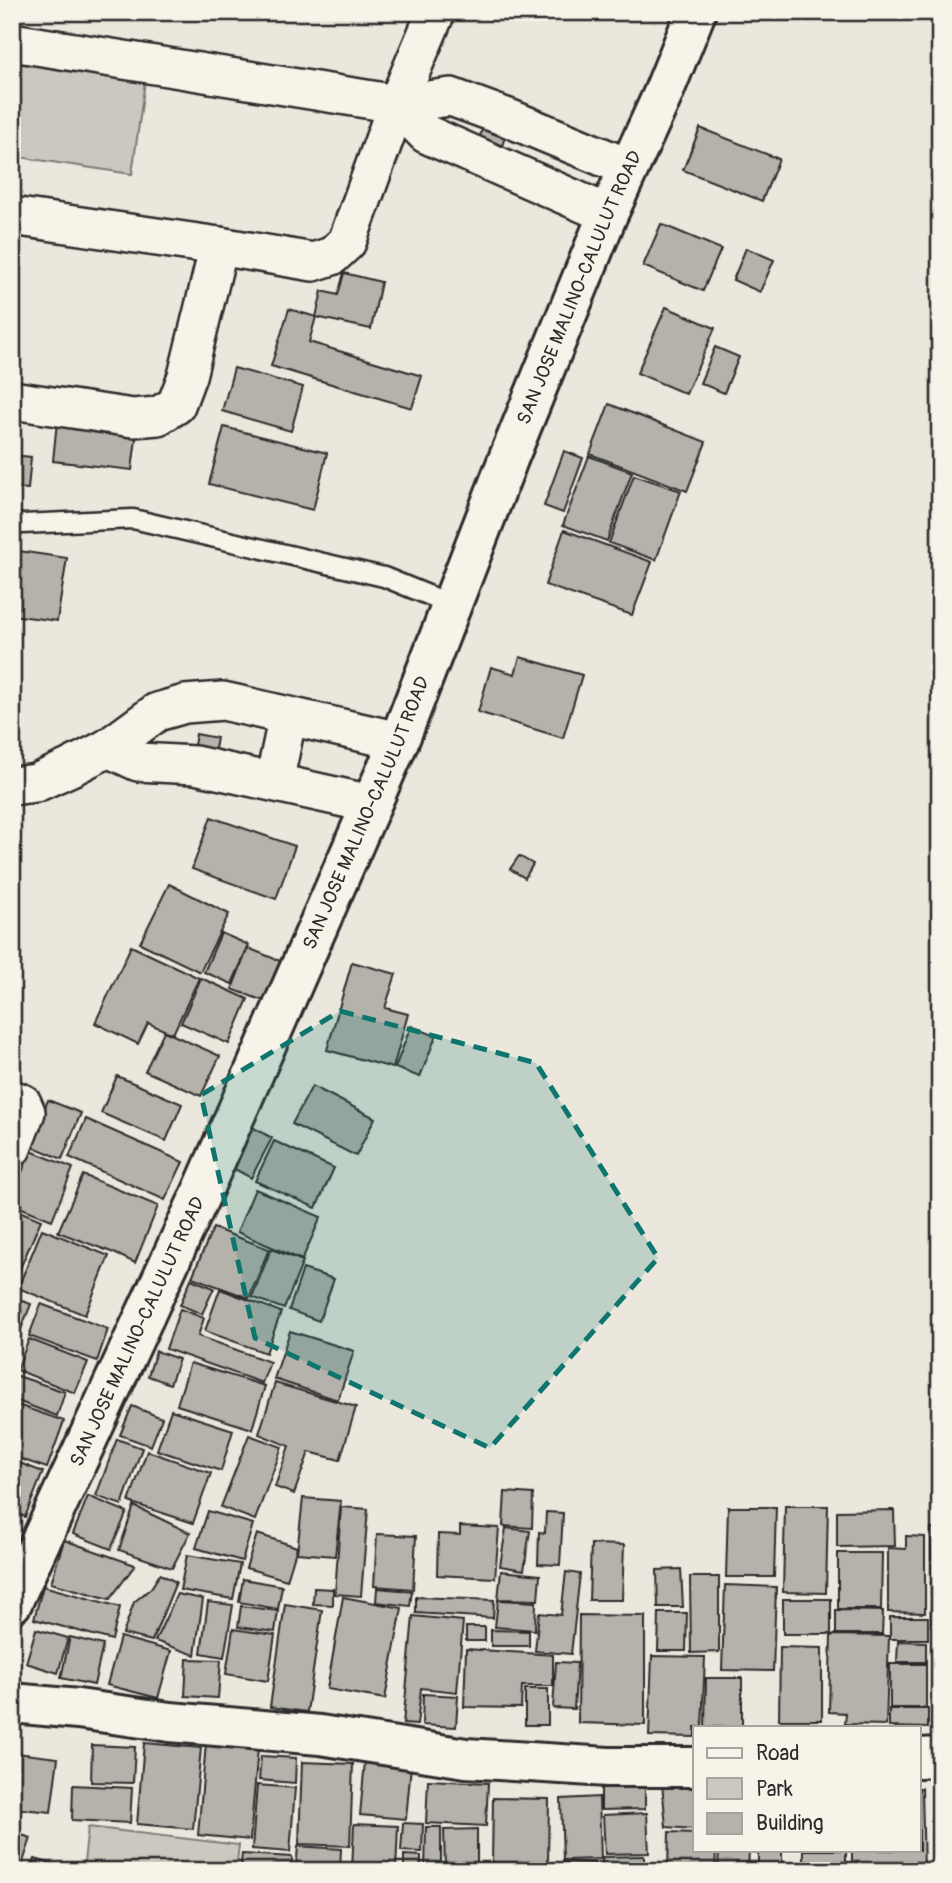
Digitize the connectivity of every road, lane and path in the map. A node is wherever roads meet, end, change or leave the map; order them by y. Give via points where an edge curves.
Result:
1 (436, 12) edge
2 (696, 12) edge
3 (12, 41) edge
4 (397, 104) junction
5 (523, 123) junction
6 (629, 168) junction
7 (508, 170) junction
8 (608, 214) junction
9 (12, 216) edge
10 (219, 246) junction
11 (12, 400) edge
12 (12, 522) edge
13 (450, 604) junction
14 (288, 716) junction
15 (399, 741) junction
16 (108, 748) junction
17 (274, 782) junction
18 (12, 786) edge
19 (371, 804) junction
20 (12, 1099) edge
21 (12, 1148) edge
22 (12, 1603) edge
23 (12, 1703) edge
24 (940, 1756) edge
25 (920, 1758) edge
26 (693, 1766) edge

1 - 4 street
2 - 6 main road, SAN JOSE MALINO-CALULUT ROAD
3 - 4 street
4 - 5 street via 451,97
4 - 7 street via 426,134
4 - 10 street via 347,242 332,256 313,262
5 - 6 street
5 - 7 street
6 - 8 main road, SAN JOSE MALINO-CALULUT ROAD
7 - 8 street
8 - 13 main road, SAN JOSE MALINO-CALULUT ROAD
9 - 10 street
10 - 11 street via 176,405 158,416 133,418
12 - 13 lane via 133,519 384,578
13 - 15 main road, SAN JOSE MALINO-CALULUT ROAD
14 - 15 street
14 - 16 street via 223,701 184,704 157,712
14 - 17 street
15 - 19 main road, SAN JOSE MALINO-CALULUT ROAD
16 - 17 street via 138,762 195,765
16 - 18 street via 36,783
17 - 19 street
19 - 22 main road, SAN JOSE MALINO-CALULUT ROAD via 207,1181
20 - 21 street via 22,1103 26,1112
23 - 26 main road via 320,1735 466,1758 608,1767
24 - 25 main road

